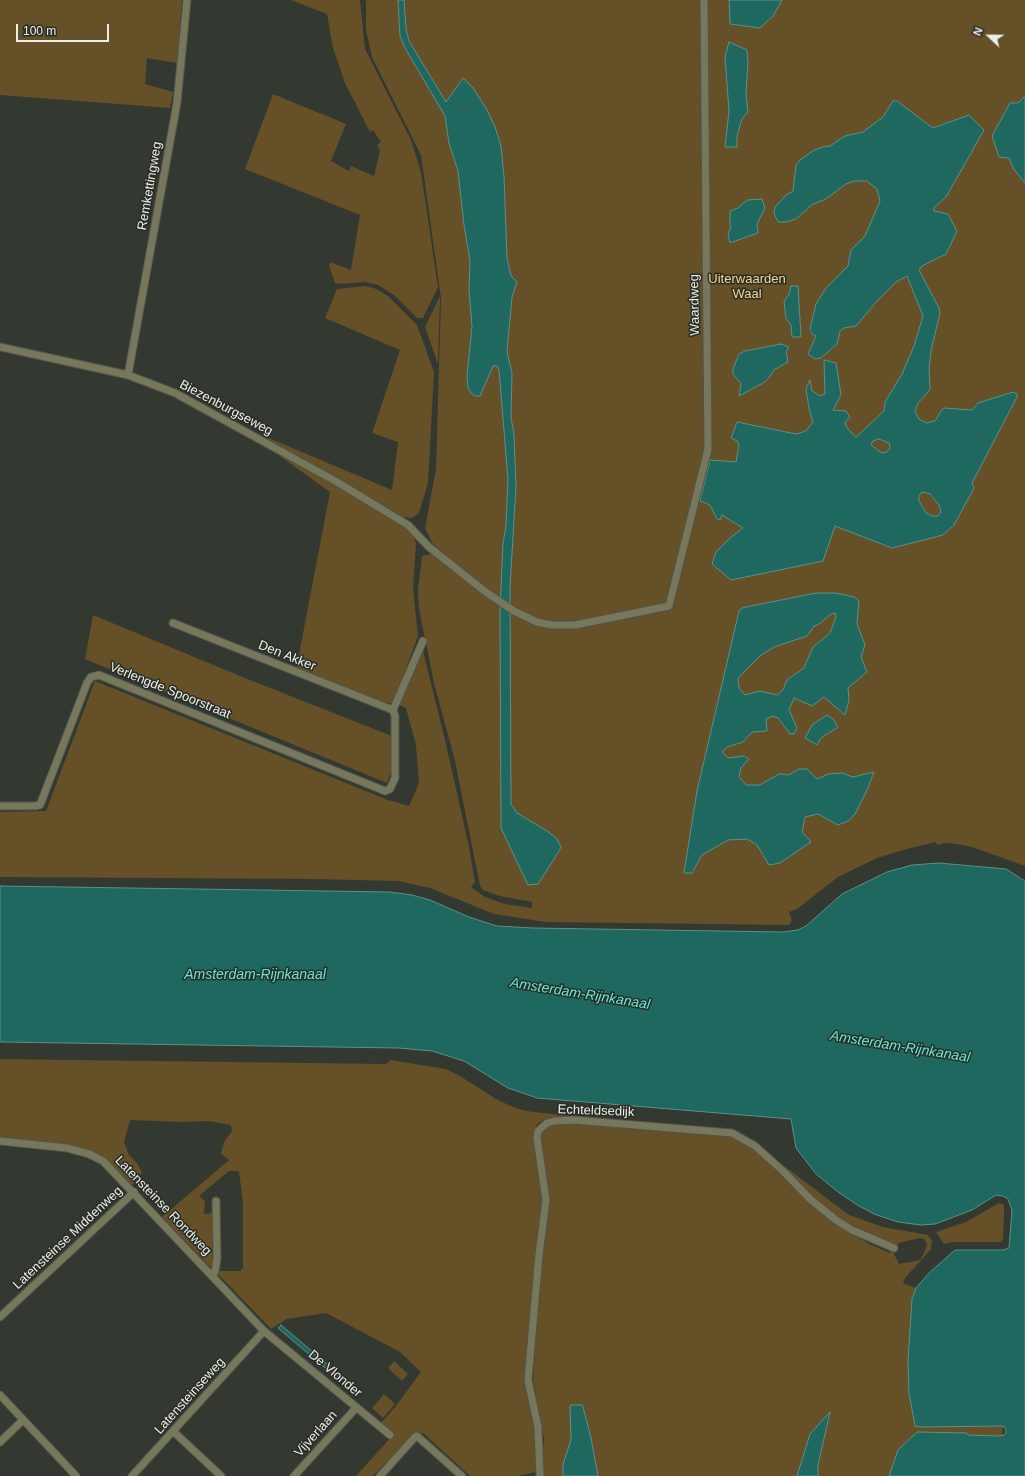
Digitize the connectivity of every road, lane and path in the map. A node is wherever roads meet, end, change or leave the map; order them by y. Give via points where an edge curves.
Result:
1 (187, 0) edge
2 (704, 0) edge
3 (0, 347) edge
4 (128, 375) junction
5 (669, 606) joint
6 (173, 623) dead end
7 (423, 641) dead end
8 (393, 710) junction
9 (0, 806) edge
10 (0, 1141) edge
11 (134, 1192) junction
12 (216, 1201) dead end
13 (894, 1248) dead end
14 (212, 1274) junction
15 (0, 1317) edge
16 (264, 1331) junction
17 (0, 1396) edge
18 (356, 1408) junction
19 (23, 1420) junction
20 (174, 1432) junction
21 (390, 1435) dead end
22 (0, 1442) edge
23 (72, 1474) edge
24 (132, 1476) edge
25 (221, 1476) edge
26 (294, 1476) edge
27 (380, 1476) edge
28 (462, 1476) edge
29 (540, 1476) edge

1 - 4 street, Remkettingweg via 177,103
2 - 5 street, Waardweg via 708,449
3 - 4 street, Biezenburgseweg
4 - 5 street, Biezenburgseweg via 175,393 337,482 408,525 429,547 496,600 537,622 574,625
6 - 8 street, Den Akker
7 - 8 street
8 - 9 street, Verlengde Spoorstraat via 395,778 390,789 381,790 99,675 91,677 87,683 40,805
10 - 11 street, Latensteinse Rondweg via 67,1148 89,1154 108,1166
11 - 14 street, Latensteinse Rondweg
11 - 15 street, Latensteinse Middenweg
12 - 14 street, Latensteinse Rondweg via 217,1258 215,1272
13 - 29 street, Echteldsedijk via 852,1230 836,1220 755,1146 732,1133 574,1120 547,1123 538,1131 536,1138 546,1200 528,1380 538,1427
14 - 16 street, Latensteinse Rondweg
16 - 18 street, De Vlonder
16 - 20 street, Latensteinseweg
17 - 19 street
18 - 21 street, De Vlonder
18 - 26 street, Vijverlaan
19 - 22 street
19 - 23 street
20 - 24 street, Latensteinseweg
20 - 25 street
27 - 28 street via 417,1436

